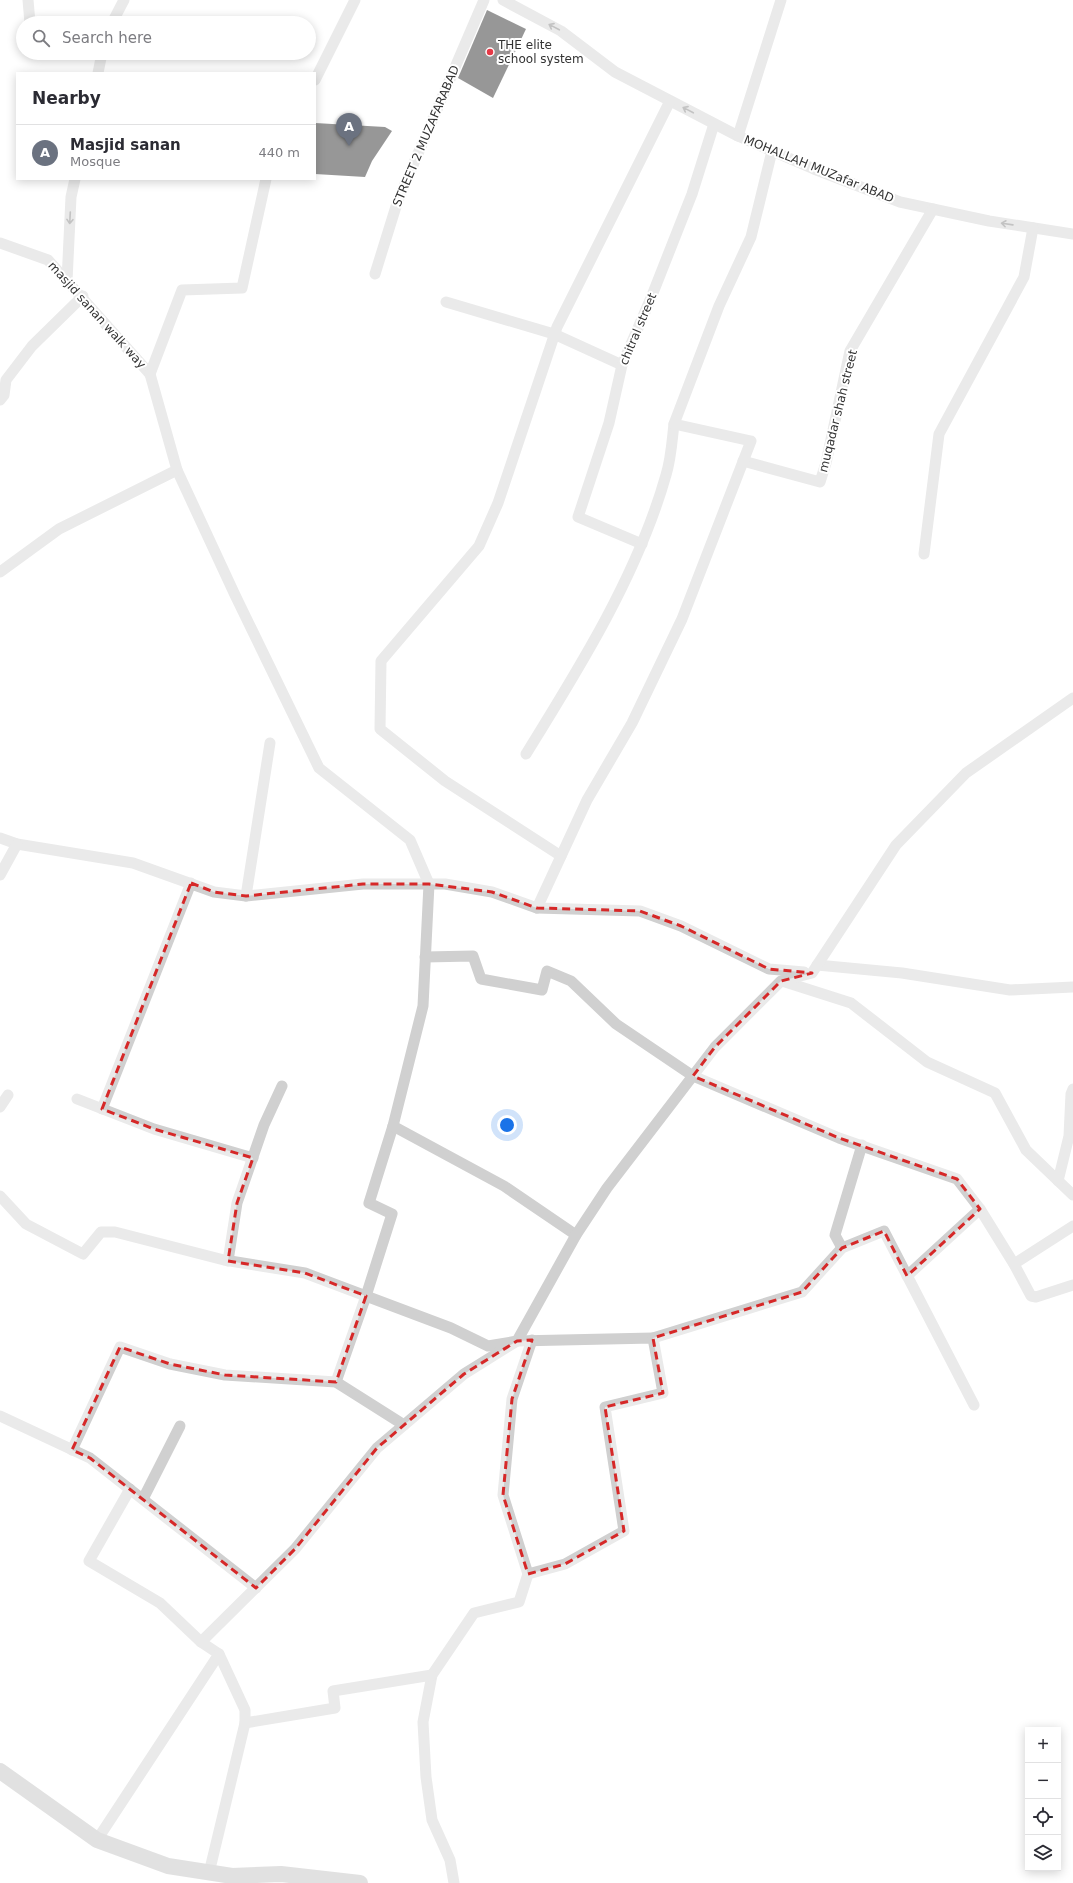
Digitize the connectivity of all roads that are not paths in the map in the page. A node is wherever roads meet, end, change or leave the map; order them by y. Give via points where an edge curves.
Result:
1 (28, 0) edge
2 (124, 0) edge
3 (355, 0) edge
4 (484, 0) edge
5 (503, 0) edge
6 (781, 0) edge
7 (29, 16) edge
8 (116, 16) edge
9 (101, 60) edge
10 (98, 72) edge
11 (316, 78) edge
12 (670, 101) junction
13 (714, 124) junction
14 (738, 136) junction
15 (772, 151) junction
16 (75, 180) edge
17 (266, 180) edge
18 (933, 209) junction
19 (1034, 228) junction
20 (1073, 234) edge
21 (0, 243) edge
22 (375, 274) dead end
23 (67, 281) junction
24 (82, 296) junction
25 (446, 302) dead end
26 (554, 334) junction
27 (622, 365) junction
28 (150, 374) junction
29 (0, 400) edge
30 (674, 424) junction
31 (743, 461) junction
32 (177, 470) junction
33 (642, 544) junction
34 (924, 554) dead end
35 (0, 572) edge
36 (1073, 698) edge
37 (270, 743) dead end
38 (526, 754) dead end
39 (0, 838) edge
40 (17, 844) junction
41 (561, 856) junction
42 (0, 874) edge
43 (191, 883) junction
44 (429, 884) junction
45 (246, 896) junction
46 (537, 908) junction
47 (425, 957) junction
48 (815, 969) junction
49 (781, 980) junction
50 (1073, 987) edge
51 (693, 1076) junction
52 (282, 1086) dead end
53 (1073, 1089) edge
54 (8, 1095) dead end
55 (77, 1099) dead end
56 (0, 1107) edge
57 (102, 1109) junction
58 (392, 1126) junction
59 (1071, 1136) edge
60 (862, 1145) junction
61 (253, 1158) junction
62 (1058, 1181) junction
63 (1073, 1195) edge
64 (0, 1196) edge
65 (980, 1209) junction
66 (1073, 1226) edge
67 (576, 1235) junction
68 (842, 1248) junction
69 (228, 1261) junction
70 (1014, 1264) junction
71 (908, 1276) junction
72 (1073, 1285) edge
73 (366, 1296) junction
74 (653, 1338) junction
75 (532, 1340) junction
76 (517, 1341) junction
77 (336, 1382) junction
78 (974, 1405) dead end
79 (0, 1416) edge
80 (404, 1425) junction
81 (180, 1426) dead end
82 (72, 1450) junction
83 (130, 1489) junction
84 (143, 1499) junction
85 (528, 1574) junction
86 (256, 1588) junction
87 (201, 1642) junction
88 (220, 1654) junction
89 (432, 1675) junction
90 (245, 1723) junction
91 (0, 1771) edge
92 (97, 1840) junction
93 (209, 1873) junction
94 (283, 1879) edge
95 (360, 1883) edge
96 (454, 1883) edge

1 - 7 street
2 - 8 street
3 - 11 street
4 - 22 street, STREET 2 MUZAFARABAD via 398,200
12 -> 5 street, MOHALLAH MUZafar ABAD via 615,72 561,31
6 - 14 street
9 - 10 street
13 -> 12 street, MOHALLAH MUZafar ABAD
12 - 26 street
13 - 14 street, MOHALLAH MUZafar ABAD
13 - 27 street, chitral street via 692,194
14 - 15 street, MOHALLAH MUZafar ABAD
15 - 18 street, MOHALLAH MUZafar ABAD via 814,170 900,202
15 - 30 street via 751,237 719,306
16 -> 23 street
17 - 28 street, masjid sanan walk way via 242,288 182,290
19 -> 18 street, MOHALLAH MUZafar ABAD
18 - 31 street, muqadar shah street via 850,351 820,482
19 - 20 street, MOHALLAH MUZafar ABAD
19 - 34 street via 1024,277 939,434
21 - 23 street, masjid sanan walk way via 48,260
23 - 24 street, masjid sanan walk way
24 - 28 street, masjid sanan walk way
24 - 29 street via 32,346 6,380 4,394
25 - 26 street
26 - 27 street
26 - 41 street via 498,503 479,546 381,661 380,729 445,781
27 - 33 street, chitral street via 610,423 578,517
28 - 32 street
30 - 31 street via 751,441
30 - 33 street via 666,473
31 - 41 street via 682,619 632,723 587,800
32 - 35 street via 59,529
32 - 44 street via 319,768 410,840
33 - 38 street via 594,641
36 - 48 street via 966,773 896,845
37 - 45 street
39 - 40 street
40 - 42 street
40 - 43 street via 133,863
41 - 46 street
43 - 45 street via 214,892
43 - 57 street
44 - 45 street via 363,884
44 - 46 street via 445,884 492,892
44 - 47 street
46 - 48 street via 640,911 681,926 769,969
47 - 51 street via 473,956 481,979 542,990 547,971 571,981 616,1024
47 - 58 street via 423,1006
48 - 49 street
48 - 50 street via 902,973 1010,990
49 - 51 street via 715,1047
49 - 62 street via 851,1004 927,1062 995,1093 1026,1150
51 - 60 street via 839,1138
51 - 67 street via 607,1188
52 - 61 street via 264,1125
53 - 59 street
54 - 56 street
55 - 57 street
57 - 61 street via 154,1129
58 - 67 street via 504,1186
58 - 73 street via 369,1203 392,1214
59 - 62 street
60 - 65 street via 957,1179
60 - 68 street via 835,1235
61 - 69 street via 237,1203
62 - 63 street
64 - 69 street via 26,1224 83,1254 101,1232 115,1232
65 - 70 street
65 - 71 street
66 - 70 street
67 - 76 street
68 - 71 street via 884,1231
68 - 74 street via 802,1292
69 - 73 street via 305,1273
70 - 72 street via 1031,1296 1036,1297
71 - 78 street
73 - 76 street via 451,1328 488,1346
73 - 77 street
74 - 75 street
74 - 85 street via 663,1393 605,1407 624,1531 565,1564
75 - 76 street
75 - 85 street via 512,1399 503,1495
76 - 80 street via 464,1374
77 - 80 street
77 - 82 street via 225,1375 170,1364 120,1347
79 - 82 street
80 - 86 street via 377,1448 295,1549
81 - 84 street
82 - 83 street via 90,1458
83 - 84 street
83 - 87 street via 89,1561 160,1603
84 - 86 street
85 - 89 street via 519,1602 474,1613
86 - 87 street
87 - 88 street
88 - 90 street via 245,1710
88 - 92 street
89 - 90 street via 333,1691 335,1708
89 - 96 street via 423,1722 426,1777 432,1820 450,1860
90 - 93 street
91 - 92 street
92 - 93 street via 168,1866
93 - 94 street
94 - 95 street

